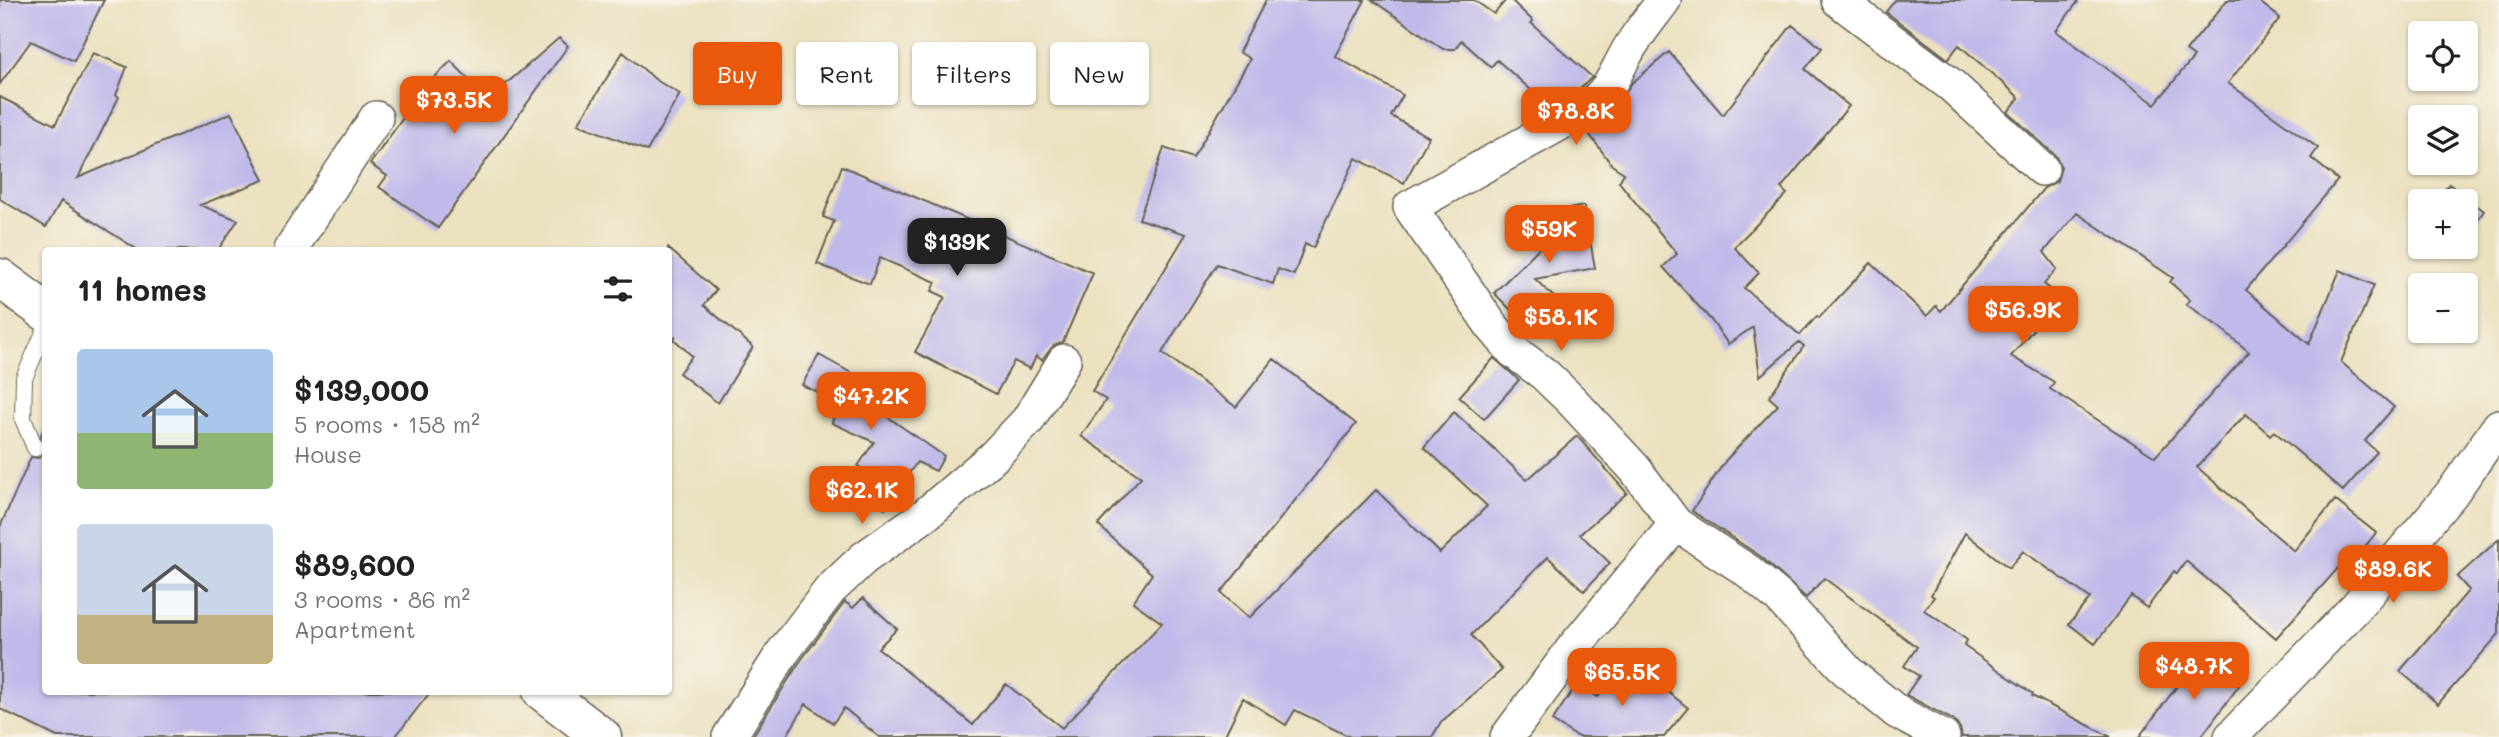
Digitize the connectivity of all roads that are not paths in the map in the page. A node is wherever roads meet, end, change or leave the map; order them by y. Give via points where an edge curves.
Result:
1 (1664, 0) edge
2 (1838, 0) edge
3 (376, 118) dead end
4 (2042, 169) dead end
5 (292, 247) edge
6 (0, 278) edge
7 (42, 309) edge
8 (42, 337) edge
9 (1064, 361) dead end
10 (2499, 426) edge
11 (35, 449) dead end
12 (1676, 524) junction
13 (547, 695) edge
14 (602, 737) edge
15 (729, 737) edge
16 (1507, 737) edge
17 (1943, 737) edge
18 (2231, 737) edge

1 - 12 street via 1603,95 1590,107 1410,207 1491,325 1513,351 1572,401 1635,470
2 - 4 street via 1951,85
3 - 5 street
6 - 7 street
8 - 11 lane via 24,378 23,419
9 - 15 street via 1028,420 993,457 830,590 783,652
10 - 18 street via 2452,493 2356,607
12 - 16 street
12 - 17 street via 1779,597 1849,673 1897,712
13 - 14 street

